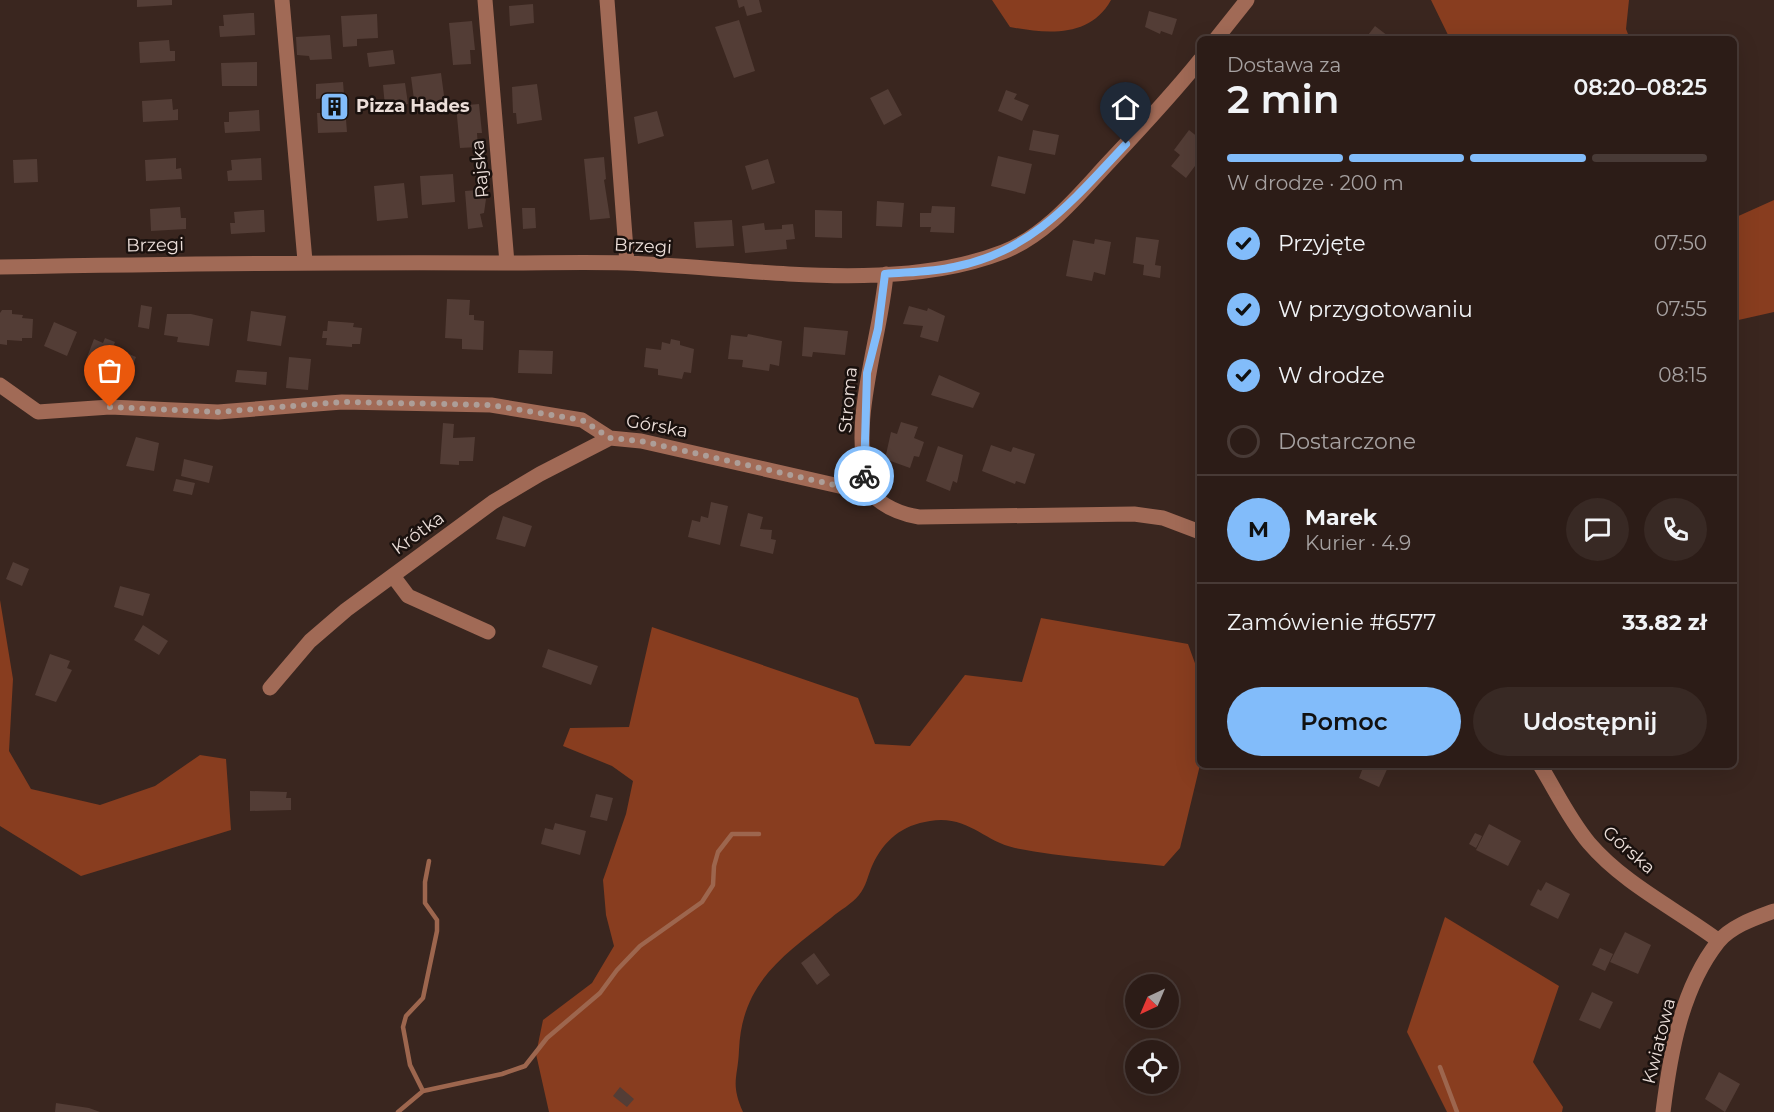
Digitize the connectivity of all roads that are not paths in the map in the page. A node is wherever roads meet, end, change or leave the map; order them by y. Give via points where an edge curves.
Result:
1 (282, 0) edge
2 (485, 0) edge
3 (607, 0) edge
4 (1247, 0) edge
5 (1218, 36) edge
6 (1197, 63) edge
7 (305, 261) junction
8 (507, 263) junction
9 (627, 263) junction
10 (0, 267) edge
11 (885, 274) junction
12 (0, 385) edge
13 (610, 438) junction
14 (870, 493) junction
15 (1197, 531) edge
16 (393, 576) junction
17 (488, 632) dead end
18 (270, 688) dead end
19 (1542, 768) edge
20 (1774, 911) edge
21 (1719, 941) junction
22 (1663, 1112) edge

1 - 7 street
2 - 8 street, Rajska
3 - 9 street
4 - 5 street
6 - 11 street, Brzegi via 1070,204 1032,237 1005,252 954,267
7 - 8 street, Brzegi
7 - 10 street, Brzegi
8 - 9 street, Brzegi
9 - 11 street, Brzegi via 750,273
11 - 14 street, Stroma via 867,373 864,475
12 - 13 street, Górska via 38,412 110,407 218,412 342,402 491,405 582,420
13 - 14 street, Górska via 641,441
13 - 16 street, Krótka via 493,502
14 - 15 street, Górska via 903,514 919,517 1134,514 1163,518
16 - 17 street via 408,596
16 - 18 street, Krótka via 310,641
19 - 21 street, Górska via 1569,817 1591,845 1618,870
20 - 21 street, Kwiatowa via 1748,920
21 - 22 street, Kwiatowa via 1682,1016

